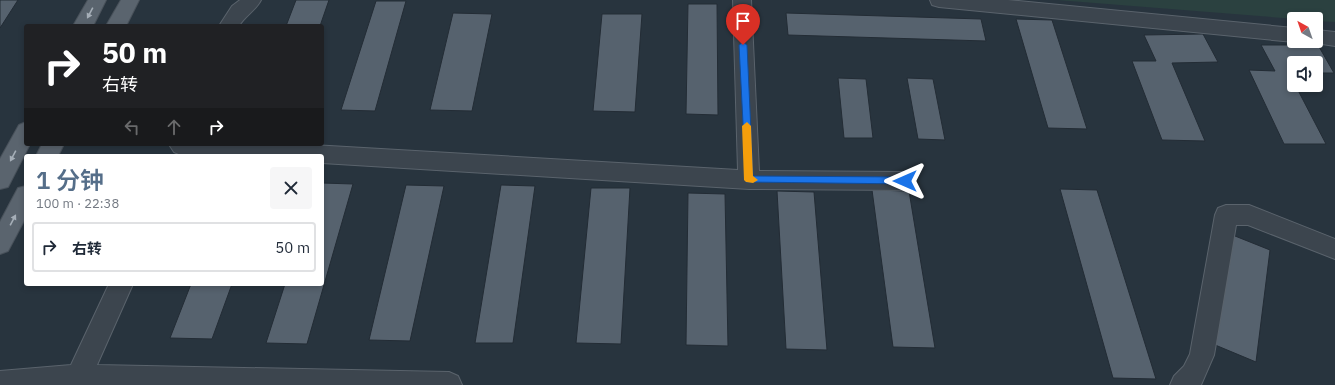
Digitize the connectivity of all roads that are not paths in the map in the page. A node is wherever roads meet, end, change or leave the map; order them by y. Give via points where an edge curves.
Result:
1 (97, 0) edge
2 (130, 0) edge
3 (252, 0) edge
4 (742, 0) edge
5 (939, 0) edge
6 (84, 24) edge
7 (117, 24) edge
8 (230, 24) edge
9 (1287, 33) edge
10 (1323, 38) edge
11 (1335, 39) edge
12 (24, 136) edge
13 (180, 149) edge
14 (272, 154) edge
15 (324, 157) edge
16 (0, 180) edge
17 (749, 180) junction
18 (905, 181) dead end
19 (24, 199) edge
20 (0, 244) edge
21 (1335, 249) edge
22 (120, 286) edge
23 (79, 377) junction
24 (140, 382) edge
25 (0, 384) edge
26 (449, 385) edge
27 (1183, 385) edge

1 -> 6 main road
2 - 7 main road
3 - 8 street via 239,11
4 - 17 street
5 - 9 street
10 - 11 street
12 -> 16 main road
13 - 14 street
15 - 17 street
17 - 18 street
20 -> 19 main road
21 - 27 street via 1249,215 1226,215 1202,355 1194,375
22 - 23 street
23 - 24 street
23 - 25 street
24 - 26 street

